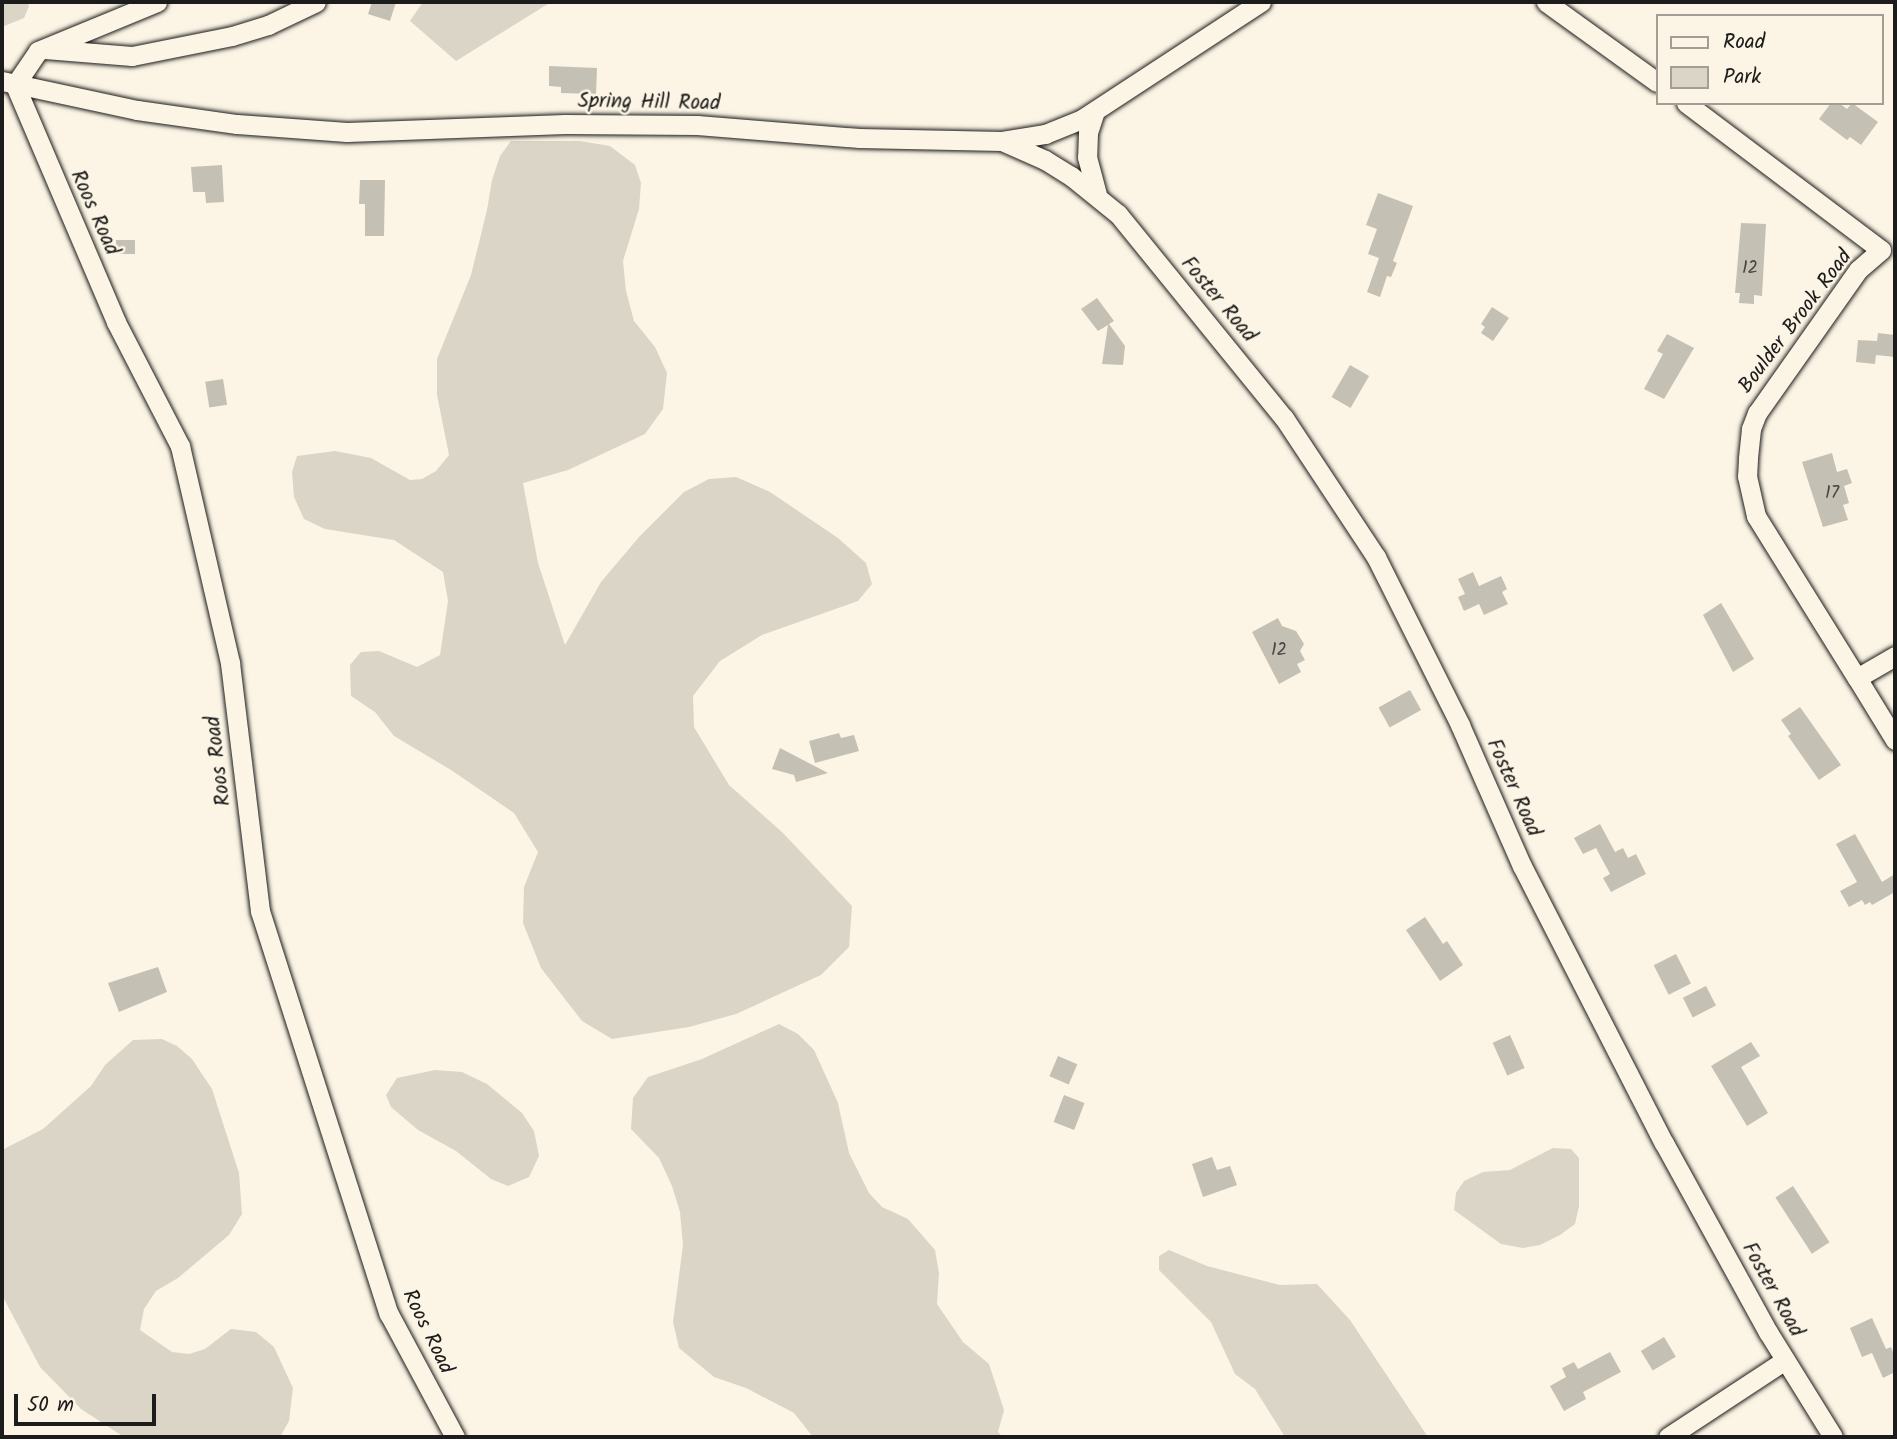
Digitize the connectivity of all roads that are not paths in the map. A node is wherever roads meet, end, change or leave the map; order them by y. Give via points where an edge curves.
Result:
1 (157, 2) edge
2 (316, 2) edge
3 (1261, 2) edge
4 (1546, 2) edge
5 (44, 48) junction
6 (1656, 81) edge
7 (8, 83) edge
8 (1689, 105) edge
9 (1095, 111) junction
10 (1002, 141) junction
11 (1097, 194) junction
12 (1890, 251) edge
13 (1895, 656) edge
14 (1857, 678) junction
15 (1895, 740) edge
16 (1785, 1360) junction
17 (455, 1437) edge
18 (1668, 1437) edge
19 (1833, 1437) edge

1 - 5 street
2 - 5 street via 232,36 143,54 92,55
3 - 9 street, Spring Hill Road
4 - 6 street
5 - 7 street
7 - 10 street, Spring Hill Road via 149,112 347,132 565,124 687,125 859,138
7 - 17 street, Roos Road via 116,322 180,446 230,663 260,911 389,1314
8 - 12 street, Boulder Brook Road
9 - 10 street, Spring Hill Road via 1045,134
9 - 11 street via 1087,157
10 - 11 street, Foster Road via 1045,160
11 - 16 street, Foster Road via 1284,418 1376,557 1460,725 1548,918 1664,1143
12 - 14 street, Boulder Brook Road via 1858,270 1762,405 1751,429 1748,459 1756,516
13 - 14 street
14 - 15 street, Boulder Brook Road
16 - 18 street
16 - 19 street, Foster Road

